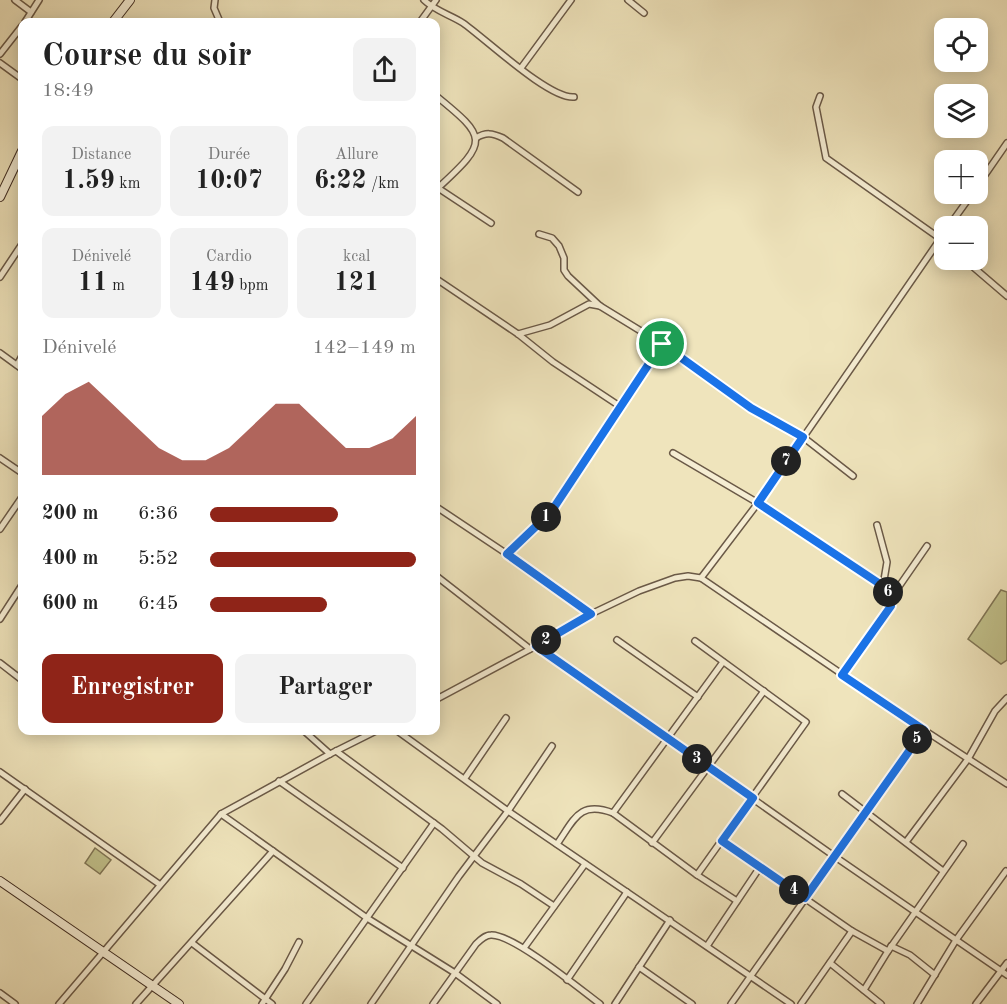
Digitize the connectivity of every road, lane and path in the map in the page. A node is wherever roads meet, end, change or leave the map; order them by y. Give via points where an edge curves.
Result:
1 (15, 0) edge
2 (39, 0) edge
3 (129, 0) edge
4 (215, 0) edge
5 (424, 0) edge
6 (436, 0) edge
7 (571, 0) edge
8 (628, 0) edge
9 (432, 6) junction
10 (31, 12) junction
11 (644, 13) dead end
12 (28, 18) edge
13 (116, 18) edge
14 (218, 18) edge
15 (423, 18) edge
16 (18, 32) edge
17 (0, 54) edge
18 (0, 63) edge
19 (521, 68) junction
20 (18, 76) edge
21 (820, 96) dead end
22 (574, 97) dead end
23 (440, 99) edge
24 (476, 138) junction
25 (1007, 143) edge
26 (18, 159) edge
27 (988, 171) edge
28 (440, 183) edge
29 (440, 190) edge
30 (578, 192) dead end
31 (0, 197) edge
32 (491, 224) dead end
33 (539, 234) dead end
34 (934, 234) edge
35 (18, 250) edge
36 (934, 253) edge
37 (977, 270) edge
38 (0, 277) edge
39 (440, 281) edge
40 (1007, 296) edge
41 (600, 306) junction
42 (518, 334) junction
43 (662, 344) junction
44 (0, 353) edge
45 (17, 365) edge
46 (621, 407) junction
47 (803, 437) junction
48 (673, 453) dead end
49 (0, 458) edge
50 (18, 470) edge
51 (853, 476) dead end
52 (18, 503) edge
53 (758, 503) junction
54 (440, 509) edge
55 (877, 525) dead end
56 (0, 528) edge
57 (927, 546) dead end
58 (507, 554) junction
59 (701, 578) junction
60 (440, 579) edge
61 (883, 586) junction
62 (18, 591) edge
63 (891, 598) junction
64 (591, 614) junction
65 (0, 619) edge
66 (617, 640) dead end
67 (694, 641) dead end
68 (533, 648) junction
69 (723, 662) junction
70 (0, 663) edge
71 (842, 675) junction
72 (18, 677) edge
73 (764, 691) junction
74 (440, 697) edge
75 (698, 697) junction
76 (1007, 698) edge
77 (506, 718) dead end
78 (924, 730) junction
79 (310, 735) edge
80 (368, 735) edge
81 (403, 735) edge
82 (667, 738) junction
83 (552, 746) dead end
84 (333, 752) junction
85 (968, 759) junction
86 (709, 767) junction
87 (0, 772) edge
88 (465, 778) junction
89 (279, 781) junction
90 (1007, 784) edge
91 (25, 789) junction
92 (842, 794) dead end
93 (753, 798) junction
94 (508, 811) junction
95 (865, 811) junction
96 (613, 813) junction
97 (221, 814) junction
98 (0, 821) edge
99 (434, 823) junction
100 (722, 841) junction
101 (906, 842) junction
102 (652, 843) junction
103 (557, 844) junction
104 (963, 844) dead end
105 (273, 850) junction
106 (474, 855) junction
107 (834, 856) junction
108 (585, 864) junction
109 (760, 867) junction
110 (403, 868) junction
111 (943, 871) junction
112 (1006, 871) edge
113 (697, 875) junction
114 (0, 881) edge
115 (159, 884) junction
116 (627, 892) junction
117 (805, 898) junction
118 (737, 901) junction
119 (554, 906) junction
120 (915, 912) junction
121 (367, 918) junction
122 (670, 920) junction
123 (852, 931) junction
124 (956, 940) junction
125 (299, 942) dead end
126 (192, 943) junction
127 (411, 946) junction
128 (707, 946) junction
129 (524, 948) junction
130 (890, 948) junction
131 (102, 952) junction
132 (830, 963) junction
133 (1007, 963) edge
134 (639, 967) junction
135 (455, 973) junction
136 (1004, 973) edge
137 (751, 975) junction
138 (935, 975) junction
139 (567, 980) junction
140 (151, 985) junction
141 (864, 990) junction
142 (0, 993) edge
143 (263, 1002) edge
144 (15, 1004) edge
145 (59, 1004) edge
146 (136, 1004) edge
147 (179, 1004) edge
148 (272, 1004) edge
149 (306, 1004) edge
150 (370, 1004) edge
151 (433, 1004) edge
152 (497, 1004) edge
153 (600, 1004) edge
154 (615, 1004) edge
155 (692, 1004) edge
156 (731, 1004) edge
157 (791, 1004) edge
158 (801, 1004) edge
159 (881, 1004) edge
160 (917, 1004) edge
161 (976, 1004) edge

1 - 10 street
2 - 10 street
3 - 13 street
4 - 14 street
5 - 9 street
6 - 9 street
7 - 19 street
8 - 11 street
9 - 15 street
9 - 19 street via 466,25
10 - 12 street
16 - 17 street
18 - 20 street
19 - 22 street via 549,88
21 - 34 street via 816,107 826,158
23 - 24 street via 472,127
24 - 28 street via 474,152
24 - 30 street via 485,133 503,138
25 - 27 street
26 - 31 street
29 - 32 street
33 - 41 street via 560,246 568,276
35 - 38 street
36 - 47 street
37 - 40 street
39 - 42 street
41 - 42 street via 589,304 550,325
41 - 43 street
42 - 46 street
43 - 46 street
43 - 47 street via 751,408
44 - 45 street
46 - 58 street via 551,512
47 - 51 street
47 - 53 street
48 - 53 street
49 - 50 street
52 - 56 street
53 - 59 street
53 - 61 street
54 - 58 street
55 - 61 street via 886,562
57 - 63 street
58 - 64 street
59 - 64 street via 675,578
59 - 71 street
60 - 68 street
61 - 63 street
62 - 65 street
63 - 71 street via 891,606
64 - 68 street
66 - 75 street
67 - 69 street
68 - 74 street
68 - 82 street
69 - 73 street
69 - 75 street
70 - 72 street
71 - 78 street
73 - 86 street
73 - 93 street via 806,722
75 - 82 street
76 - 85 street via 995,711
77 - 88 street
78 - 85 street
78 - 95 street
79 - 84 street
80 - 84 street
81 - 88 street
82 - 86 street
82 - 96 street
83 - 94 street
84 - 89 street
84 - 99 street
85 - 90 street
85 - 101 street
86 - 93 street
86 - 102 street
87 - 91 street
88 - 94 street
89 - 97 street
89 - 110 street
91 - 98 street
91 - 115 street
92 - 95 street
93 - 100 street
93 - 107 street
94 - 103 street
94 - 106 street
95 - 101 street
95 - 107 street
96 - 102 street
96 - 103 street via 592,807 584,810
97 - 105 street
97 - 115 street
99 - 106 street
99 - 110 street
100 - 109 street
100 - 113 street
101 - 111 street
102 - 113 street
103 - 108 street
104 - 111 street
105 - 121 street
105 - 126 street
106 - 119 street
106 - 127 street
107 - 117 street
107 - 120 street
108 - 116 street
108 - 119 street
109 - 117 street
109 - 118 street
110 - 121 street
111 - 120 street
112 - 124 street
113 - 118 street
114 - 131 street
115 - 131 street
116 - 122 street
116 - 139 street
117 - 123 street
117 - 137 street
118 - 128 street
119 - 129 street
120 - 124 street
120 - 130 street
121 - 127 street
121 - 149 street
122 - 128 street
122 - 134 street
123 - 130 street
123 - 132 street
124 - 136 street
124 - 138 street
125 - 143 street
126 - 140 street
126 - 143 street
127 - 135 street
127 - 150 street
128 - 137 street
129 - 135 street via 492,934 483,937
129 - 139 street
130 - 138 street via 910,955
130 - 141 street
131 - 140 street
131 - 145 street
132 - 141 street
132 - 158 street
133 - 136 street
134 - 154 street
134 - 155 street
135 - 151 street
135 - 152 street
136 - 161 street
137 - 156 street
137 - 157 street
138 - 160 street
139 - 153 street
140 - 146 street
140 - 147 street
141 - 159 street
142 - 144 street
143 - 148 street

